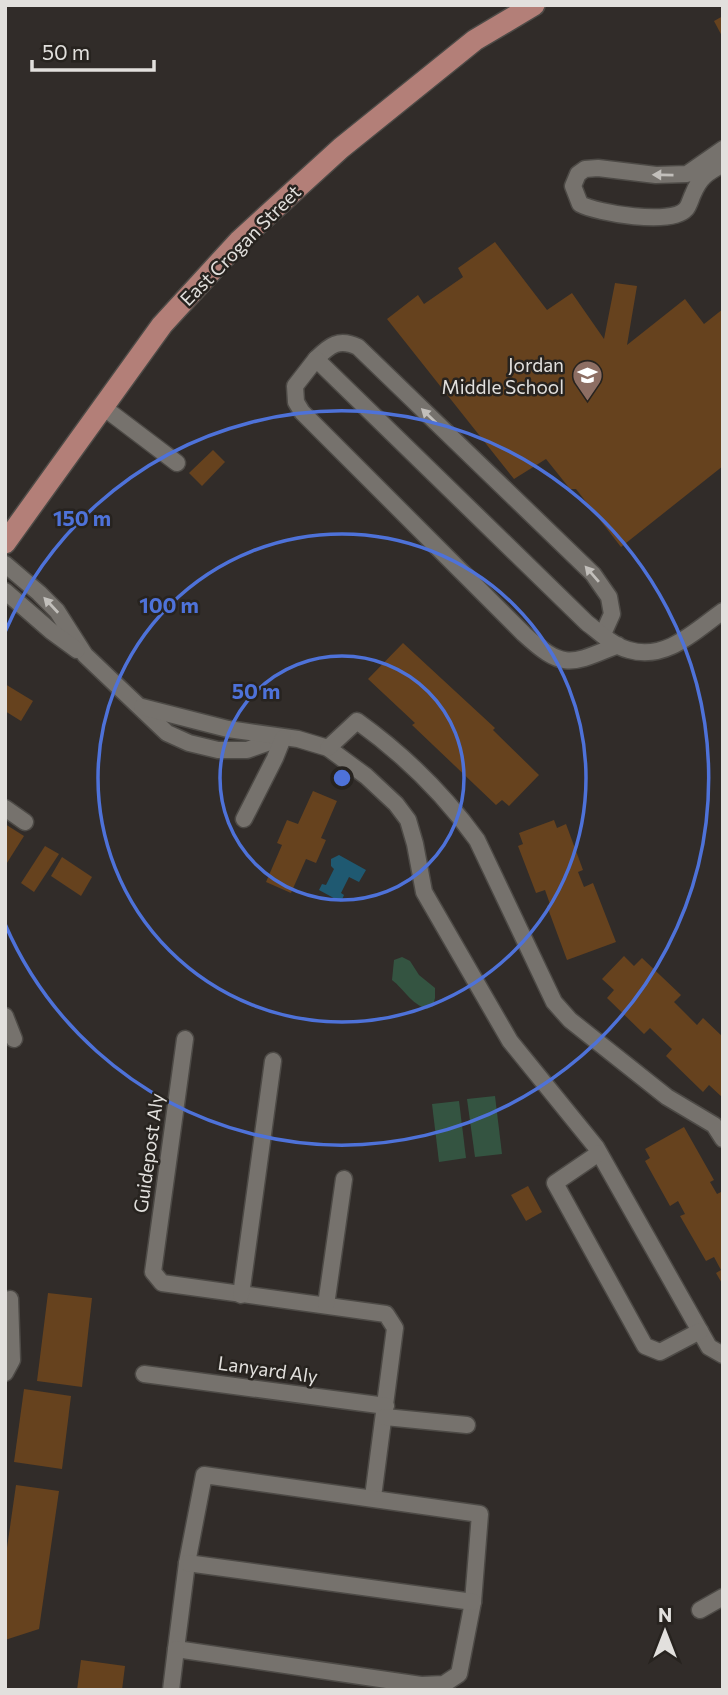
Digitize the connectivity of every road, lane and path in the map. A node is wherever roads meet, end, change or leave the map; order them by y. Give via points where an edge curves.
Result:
1 (534, 5) edge
2 (723, 149) edge
3 (723, 164) edge
4 (316, 359) junction
5 (103, 407) junction
6 (177, 463) dead end
7 (8, 532) edge
8 (5, 564) edge
9 (5, 591) edge
10 (723, 611) edge
11 (603, 635) junction
12 (618, 645) junction
13 (85, 655) junction
14 (142, 707) junction
15 (209, 725) junction
16 (283, 738) junction
17 (206, 747) junction
18 (328, 747) junction
19 (5, 808) edge
20 (244, 818) dead end
21 (25, 822) dead end
22 (5, 1016) edge
23 (185, 1039) dead end
24 (13, 1040) dead end
25 (273, 1061) dead end
26 (723, 1139) edge
27 (599, 1153) junction
28 (344, 1179) dead end
29 (241, 1295) junction
30 (5, 1300) edge
31 (326, 1305) junction
32 (700, 1331) junction
33 (723, 1354) edge
34 (5, 1373) edge
35 (144, 1374) dead end
36 (385, 1412) junction
37 (467, 1425) dead end
38 (373, 1497) junction
39 (187, 1563) junction
40 (723, 1597) edge
41 (473, 1602) junction
42 (700, 1610) dead end
43 (176, 1649) junction
44 (353, 1683) edge
45 (171, 1690) edge

1 - 5 main road, East Crogan Street via 465,48 341,148 239,242 162,325
2 -> 3 street via 687,174 585,169 573,186 580,204 589,209 675,216 686,209 699,180
4 - 11 street
11 -> 4 street via 612,614 609,597 593,574 358,347 339,342
4 - 12 street via 295,386 302,412 524,635 544,653 562,661 578,661
5 - 6 street
5 - 7 main road, East Crogan Street
13 -> 8 street via 57,611
9 - 13 street
10 - 12 street via 666,649 652,652
11 - 12 street
13 - 14 street
14 - 15 street
14 - 17 street via 167,733
15 - 16 street
15 - 17 street
16 - 17 street via 247,750
16 - 18 street
16 - 20 street
18 - 26 street via 357,721 397,750 477,841 554,1002 667,1097 714,1125
18 - 27 street via 366,776 408,820 424,892 510,1041
19 - 21 street
22 - 24 street
23 - 29 street, Guidepost Aly via 153,1272 162,1283
25 - 29 street
27 - 32 street
27 - 32 street via 555,1183 645,1346 660,1352
28 - 31 street
29 - 31 street
30 - 34 street via 10,1299 12,1360
31 - 36 street via 386,1314 395,1328
32 - 33 street via 709,1347
35 - 36 street, Lanyard Aly
36 - 37 street, Lanyard Aly
36 - 38 street
38 - 39 street via 204,1475
38 - 41 street via 480,1514
39 - 41 street
39 - 43 street
40 - 42 street
41 - 44 street via 459,1674 444,1684
43 - 44 street
43 - 45 street

